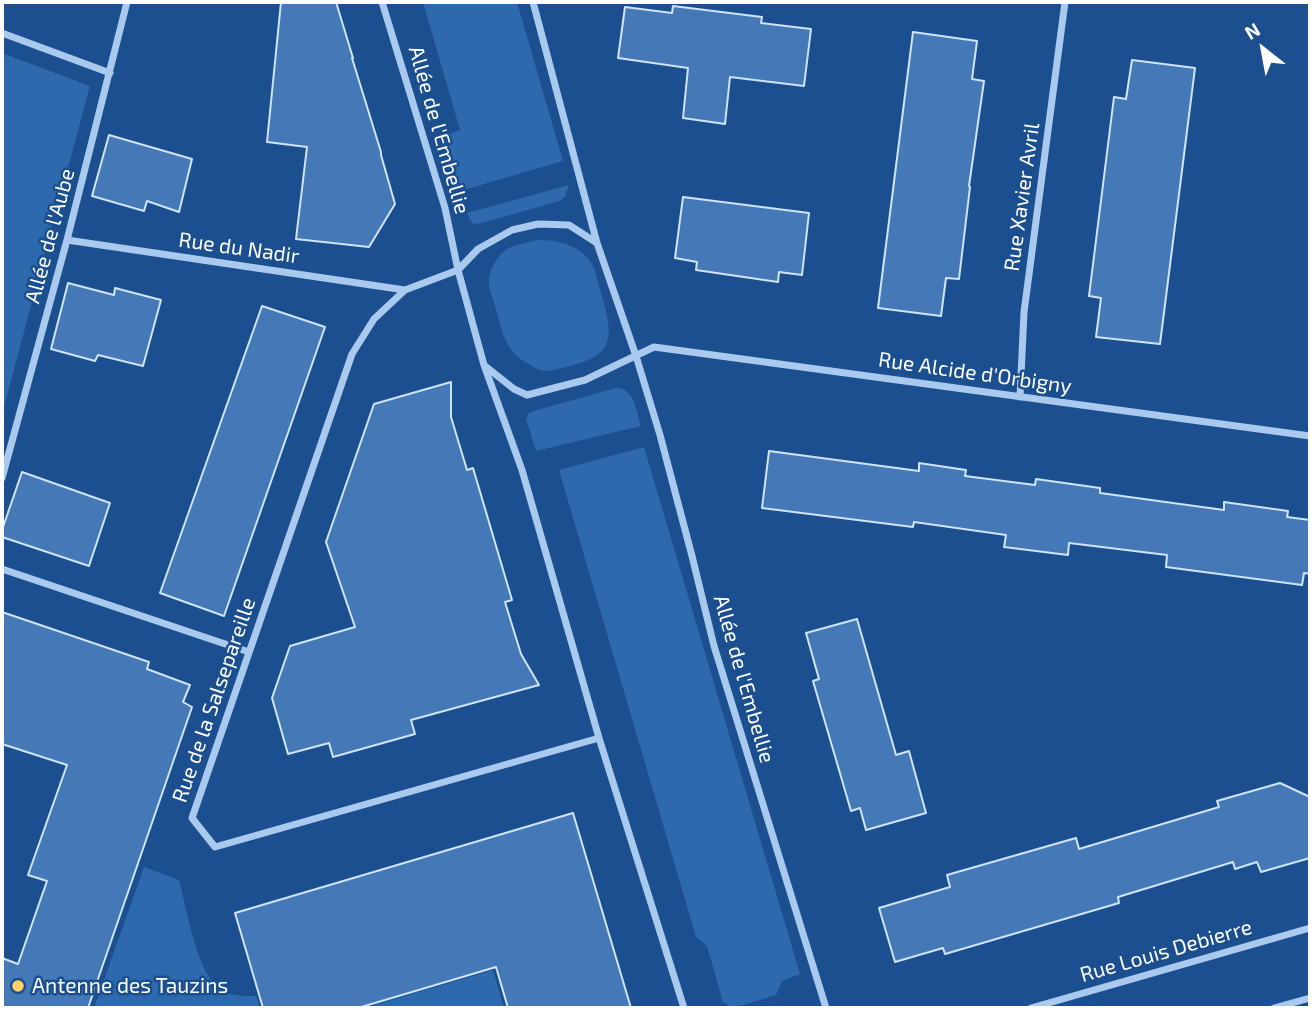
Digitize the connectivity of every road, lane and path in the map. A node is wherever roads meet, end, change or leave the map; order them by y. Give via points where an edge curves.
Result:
1 (127, 2) edge
2 (382, 2) edge
3 (533, 2) edge
4 (1065, 2) edge
5 (2, 33) edge
6 (110, 73) junction
7 (67, 240) junction
8 (597, 243) junction
9 (458, 270) junction
10 (405, 290) junction
11 (636, 356) junction
12 (484, 365) junction
13 (1020, 397) junction
14 (1310, 436) edge
15 (2, 478) edge
16 (2, 569) edge
17 (249, 652) junction
18 (599, 738) junction
19 (1310, 928) edge
20 (1310, 998) edge
21 (684, 1008) edge
22 (826, 1008) edge
23 (1031, 1008) edge
24 (1274, 1008) edge

1 - 6 street, Allée de l'Aube
2 - 9 street, Allée de l'Embellie via 445,208
3 - 8 street, Allée de l'Embellie
4 - 13 street, Rue Xavier Avril via 1024,312
5 - 6 street
6 - 7 street, Allée de l'Aube
7 - 10 street, Rue du Nadir
7 - 15 street, Allée de l'Aube
8 - 9 street via 569,225 538,224 512,230 478,249
8 - 11 street, Allée de l'Embellie
9 - 10 street, Rue de la Salsepareille
9 - 12 street, Allée de l'Embellie
10 - 17 street, Rue de la Salsepareille via 373,319 352,354
11 - 12 street via 585,380 527,395
11 - 13 street, Rue Alcide d'Orbigny via 654,347
11 - 22 street, Allée de l'Embellie via 714,646
12 - 18 street, Allée de l'Embellie via 522,470
13 - 14 street, Rue Alcide d'Orbigny
16 - 17 street
17 - 18 street, Rue de la Salsepareille via 192,818 215,847
18 - 21 street, Allée de l'Embellie
19 - 23 street, Rue Louis Debierre
20 - 24 street

